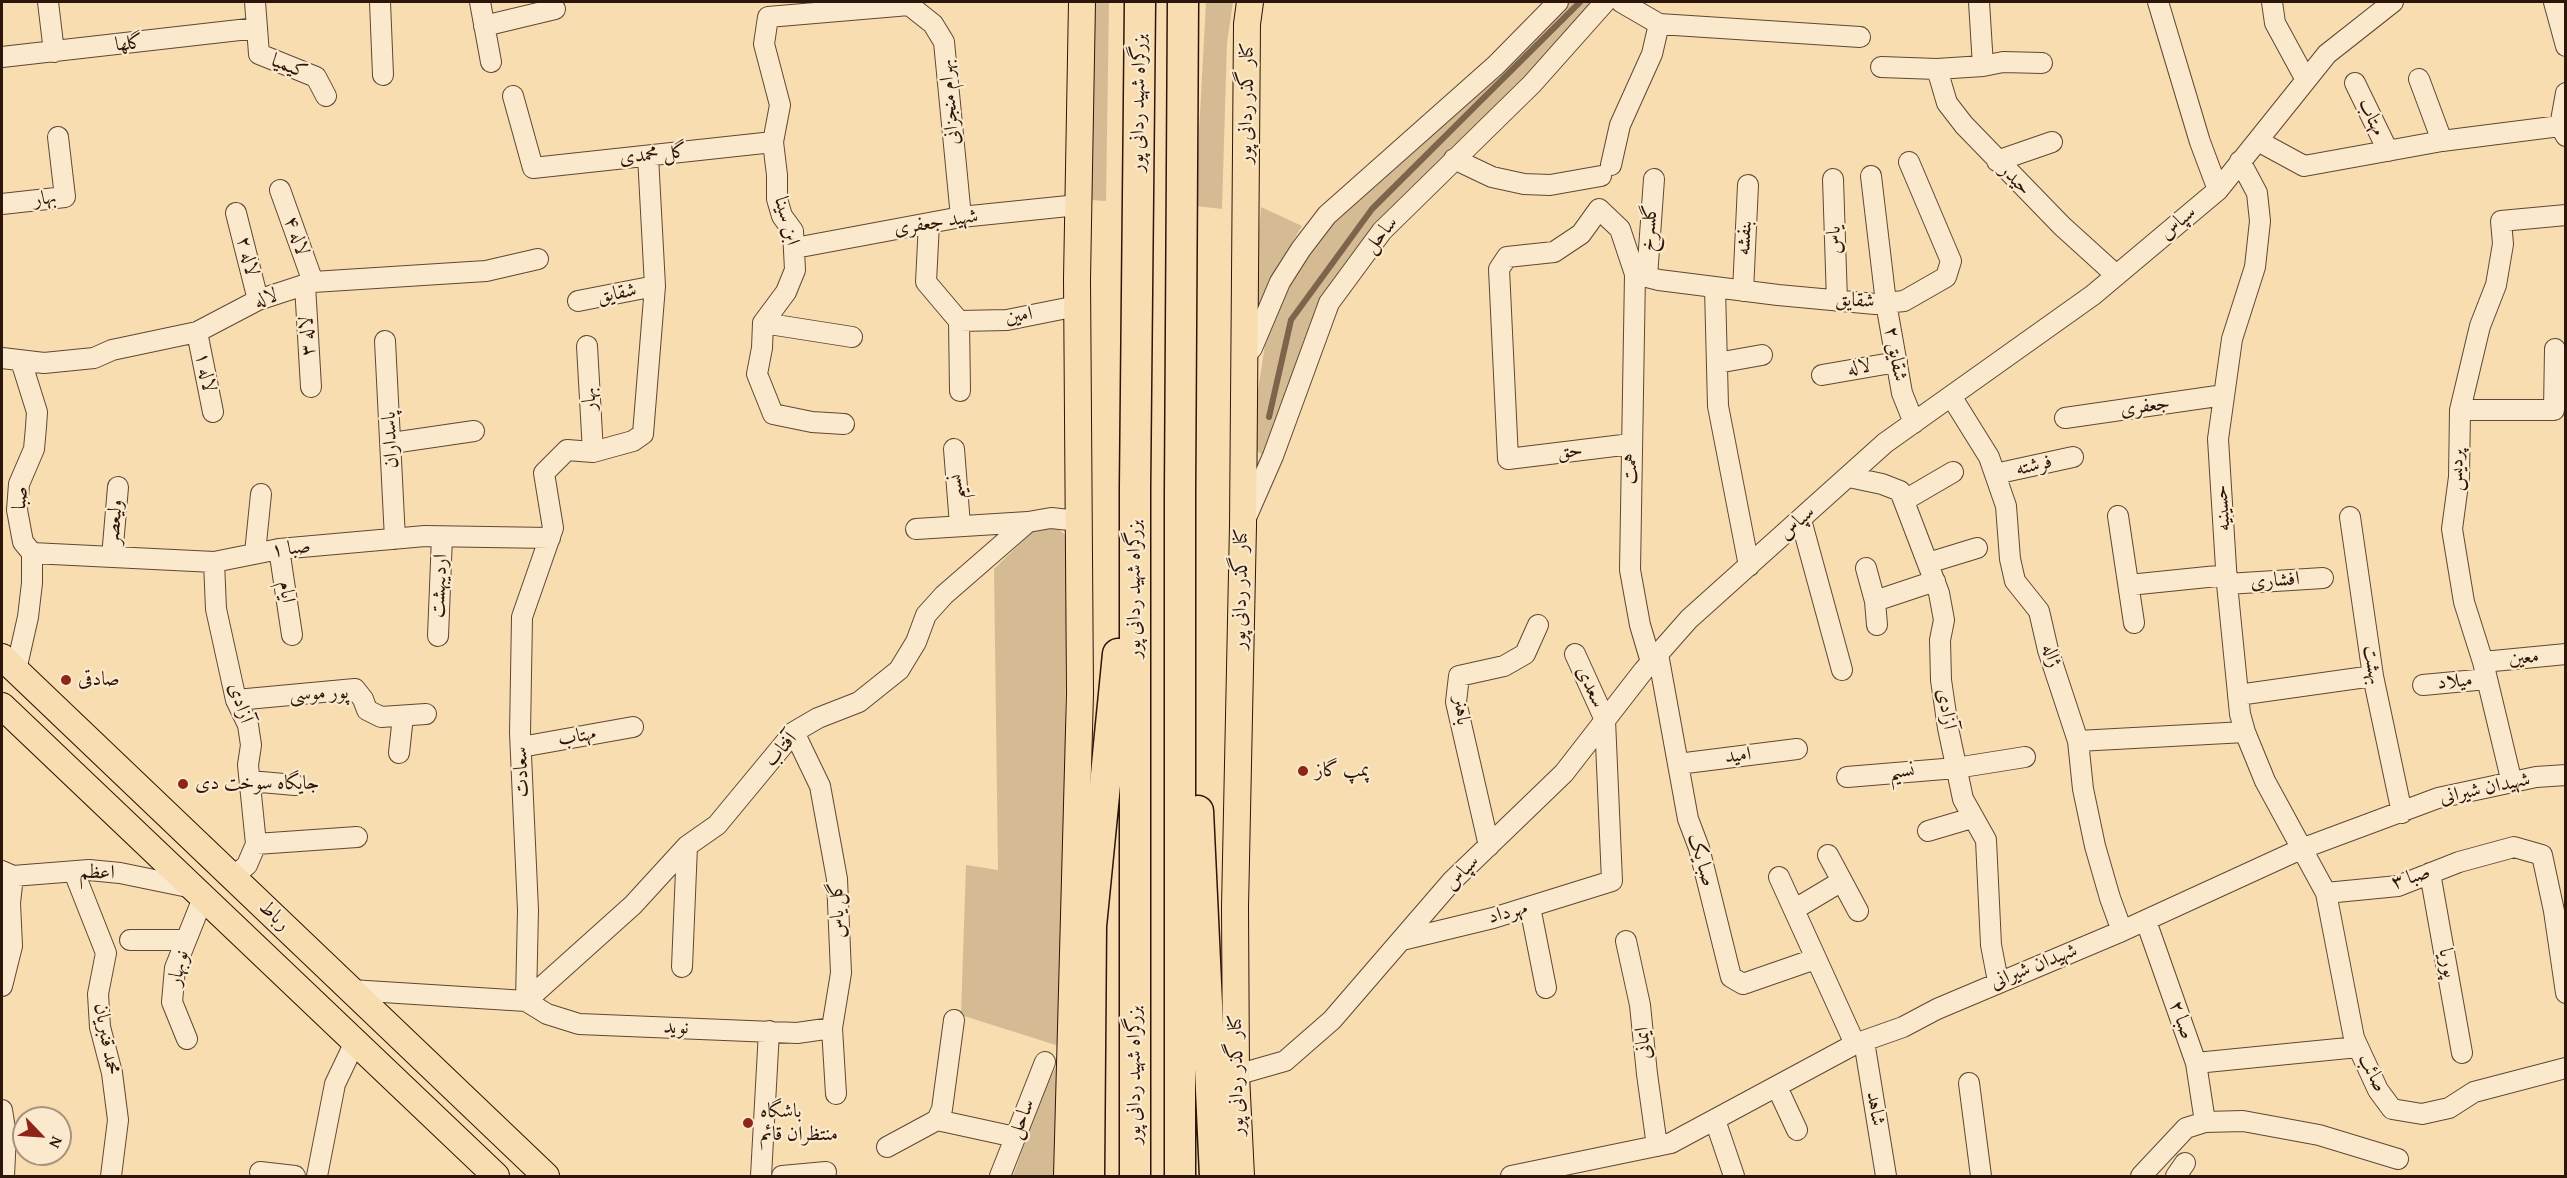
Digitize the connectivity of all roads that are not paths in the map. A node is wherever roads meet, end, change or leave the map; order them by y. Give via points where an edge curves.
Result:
1 (48, 2) edge
2 (255, 2) edge
3 (380, 2) edge
4 (480, 2) edge
5 (1082, 2) edge
6 (1140, 2) edge
7 (1183, 2) edge
8 (1250, 2) edge
9 (1558, 2) edge
10 (1605, 2) edge
11 (1621, 2) edge
12 (1979, 2) edge
13 (2158, 2) edge
14 (2272, 2) edge
15 (2393, 2) edge
16 (2554, 2) edge
17 (908, 3) edge
18 (555, 9) dead end
19 (1659, 24) junction
20 (484, 26) junction
21 (257, 28) junction
22 (1860, 37) dead end
23 (2565, 46) edge
24 (54, 52) junction
25 (2, 57) edge
26 (491, 62) dead end
27 (2042, 63) dead end
28 (1983, 66) junction
29 (1881, 67) dead end
30 (1937, 69) junction
31 (383, 75) dead end
32 (2419, 79) dead end
33 (2306, 80) junction
34 (2355, 83) dead end
35 (2565, 93) edge
36 (326, 96) dead end
37 (513, 96) dead end
38 (2563, 131) edge
39 (58, 137) dead end
40 (2258, 141) junction
41 (2442, 141) junction
42 (773, 142) junction
43 (2052, 142) dead end
44 (2388, 151) junction
45 (648, 156) junction
46 (1454, 159) junction
47 (1997, 161) junction
48 (2240, 161) junction
49 (1909, 162) dead end
50 (1871, 176) dead end
51 (1654, 179) dead end
52 (1833, 179) dead end
53 (1748, 185) dead end
54 (280, 190) dead end
55 (2218, 190) junction
56 (2, 204) edge
57 (1078, 205) junction
58 (236, 213) dead end
59 (2565, 215) edge
60 (961, 217) junction
61 (929, 223) junction
62 (795, 248) junction
63 (538, 259) dead end
64 (2116, 275) junction
65 (1641, 276) junction
66 (309, 283) junction
67 (655, 286) junction
68 (1715, 288) junction
69 (1743, 291) junction
70 (258, 300) junction
71 (578, 301) dead end
72 (1837, 301) junction
73 (1886, 303) junction
74 (1077, 306) junction
75 (959, 321) junction
76 (763, 323) junction
77 (197, 332) junction
78 (852, 337) dead end
79 (385, 341) dead end
80 (587, 346) dead end
81 (2555, 349) dead end
82 (1762, 355) dead end
83 (1244, 357) junction
84 (2, 358) edge
85 (21, 361) junction
86 (1897, 362) junction
87 (1717, 363) junction
88 (1822, 375) dead end
89 (311, 387) dead end
90 (960, 391) dead end
91 (2224, 395) junction
92 (1951, 396) junction
93 (2460, 410) junction
94 (213, 412) dead end
95 (2065, 418) dead end
96 (1914, 423) junction
97 (844, 424) dead end
98 (474, 431) dead end
99 (392, 443) junction
100 (1631, 444) junction
101 (954, 449) dead end
102 (592, 452) junction
103 (2073, 457) dead end
104 (1953, 472) dead end
105 (1995, 474) junction
106 (1849, 477) junction
107 (1135, 486) junction
108 (118, 487) dead end
109 (1179, 493) junction
110 (261, 494) dead end
111 (1905, 500) junction
112 (2118, 516) dead end
113 (2350, 516) dead end
114 (1801, 520) junction
115 (1079, 521) junction
116 (1028, 522) junction
117 (960, 525) junction
118 (1243, 525) junction
119 (916, 529) dead end
120 (442, 537) junction
121 (550, 538) junction
122 (395, 539) junction
123 (1977, 548) dead end
124 (279, 549) junction
125 (32, 553) junction
126 (255, 553) junction
127 (112, 557) junction
128 (214, 562) junction
129 (1749, 566) junction
130 (1866, 568) dead end
131 (1931, 572) junction
132 (2323, 578) dead end
133 (2227, 580) junction
134 (2128, 585) junction
135 (1875, 602) junction
136 (2134, 623) dead end
137 (1538, 625) dead end
138 (1877, 625) dead end
139 (292, 635) dead end
140 (438, 636) dead end
141 (1575, 654) dead end
142 (2565, 654) edge
143 (1655, 658) junction
144 (9, 664) edge
145 (1842, 670) dead end
146 (2485, 670) junction
147 (2373, 676) junction
148 (2423, 685) dead end
149 (2238, 695) junction
150 (236, 700) junction
151 (2, 706) edge
152 (426, 714) dead end
153 (404, 716) junction
154 (1605, 720) junction
155 (633, 727) dead end
156 (794, 732) junction
157 (2245, 732) junction
158 (2078, 741) junction
159 (521, 747) junction
160 (1797, 749) dead end
161 (399, 753) dead end
162 (2025, 757) dead end
163 (1678, 764) junction
164 (1956, 768) junction
165 (2565, 775) edge
166 (1847, 777) dead end
167 (250, 781) junction
168 (2512, 783) junction
169 (295, 785) dead end
170 (2402, 813) junction
171 (1972, 818) junction
172 (1928, 831) dead end
173 (357, 837) dead end
174 (256, 844) junction
175 (687, 846) junction
176 (1489, 846) junction
177 (2301, 849) junction
178 (1828, 855) dead end
179 (74, 872) junction
180 (7, 873) edge
181 (2430, 873) junction
182 (233, 877) junction
183 (1779, 877) dead end
184 (1842, 880) junction
185 (198, 893) junction
186 (2326, 893) junction
187 (1530, 908) junction
188 (1795, 909) junction
189 (1858, 911) dead end
190 (2560, 911) edge
191 (2146, 921) junction
192 (2122, 931) junction
193 (130, 940) dead end
194 (186, 940) junction
195 (1402, 940) junction
196 (1626, 941) dead end
197 (1815, 959) junction
198 (682, 967) dead end
199 (1998, 981) junction
200 (2, 986) edge
201 (1546, 988) dead end
202 (351, 990) junction
203 (2565, 993) edge
204 (526, 1001) junction
205 (954, 1020) dead end
206 (832, 1028) junction
207 (769, 1031) junction
208 (187, 1039) dead end
209 (355, 1042) junction
210 (1859, 1042) junction
211 (2358, 1047) junction
212 (2462, 1053) dead end
213 (1046, 1062) dead end
214 (2196, 1063) junction
215 (2565, 1068) edge
216 (1236, 1075) junction
217 (1969, 1083) dead end
218 (1777, 1087) junction
219 (836, 1094) dead end
220 (2, 1110) edge
221 (937, 1120) junction
222 (1715, 1120) junction
223 (2205, 1122) junction
224 (1797, 1131) dead end
225 (1015, 1137) junction
226 (1657, 1146) junction
227 (888, 1147) dead end
228 (2398, 1159) dead end
229 (1577, 1170) edge
230 (260, 1172) dead end
231 (826, 1172) dead end
232 (4, 1176) edge
233 (111, 1176) edge
234 (295, 1176) edge
235 (317, 1176) edge
236 (496, 1176) edge
237 (546, 1176) edge
238 (761, 1176) edge
239 (782, 1176) edge
240 (1000, 1176) edge
241 (1067, 1176) edge
242 (1089, 1176) edge
243 (1135, 1176) edge
244 (1180, 1176) edge
245 (1215, 1176) edge
246 (1241, 1176) edge
247 (1511, 1176) edge
248 (1734, 1176) edge
249 (1886, 1176) edge
250 (1981, 1176) edge
251 (2141, 1176) edge

1 - 24 street
2 - 21 street, کیمیا
3 - 31 street
4 - 20 street
5 - 57 main road
6 - 107 highway, بزرگراه شهید ردانی پور
7 - 109 highway
8 - 83 main road, کنار گذر ردانی پور
9 - 83 street via 1496,65 1327,215 1280,282 1252,348
10 - 46 street, ساحل via 1532,84
11 - 19 street
12 - 28 street
13 - 55 street
14 - 33 street via 2275,23
15 - 33 street, سپاس via 2327,54
16 - 23 street
17 - 42 street, ابن سینا via 768,17 764,44 780,105
17 - 60 street, بهرام منجزانی via 933,24 944,42
18 - 20 street
19 - 22 street
19 - 46 street via 1652,54 1620,125 1606,171 1550,185 1524,184 1492,177
20 - 26 street
21 - 24 street, گلها
21 - 36 street, کیمیا via 259,54 316,77
24 - 25 street, گلها
27 - 28 street
28 - 30 street
29 - 30 street
30 - 47 street, حیدر via 1947,103
32 - 41 street
33 - 40 street, سپاس
34 - 44 street, مهتاب
35 - 38 street
37 - 45 street, گل محمدی via 534,168
38 - 41 street
39 - 56 street, بهار via 65,197
40 - 44 street via 2304,166
40 - 48 street, سپاس
41 - 44 street
42 - 45 street, گل محمدی
42 - 62 street, ابن سینا via 777,199 782,216 793,231
43 - 47 street
45 - 67 street
46 - 118 street, ساحل via 1382,231 1329,303 1273,456
47 - 64 street, حیدر
48 - 55 street, سپاس
48 - 91 street, حسینیه via 2257,193 2260,221 2255,267 2232,339
49 - 73 street, شقایق via 1951,261 1946,278 1904,301
50 - 73 street, شقایق ۲
51 - 65 street, گلسرخ
52 - 72 street, یاس
53 - 69 street, بنفشه
54 - 66 street, لاله ۴
55 - 64 street, سپاس
57 - 60 street, شهید جعفری
57 - 74 main road
58 - 70 street, لاله ۲
59 - 93 street, پردیس via 2501,221 2503,244 2496,285 2480,326
60 - 61 street, شهید جعفری
61 - 62 street, شهید جعفری
61 - 75 street via 926,282
62 - 76 street, ابن سینا via 795,270 786,292
63 - 66 street, لاله via 486,271
64 - 92 street, سپاس
65 - 68 street, شقایق
65 - 100 street, همت
65 - 100 street, حق via 1620,229 1599,209 1581,234 1554,252 1507,257 1499,270 1508,459
66 - 70 street, لاله
66 - 89 street, لاله ۳
67 - 71 street, شقایق
67 - 102 street, سعادت via 643,434 633,441
68 - 69 street, شقایق
68 - 87 street
69 - 72 street, شقایق
70 - 77 street, لاله
72 - 73 street, شقایق
73 - 86 street, شقایق ۲
74 - 75 street, امین via 1007,320
74 - 115 main road
75 - 90 street
76 - 78 street
76 - 97 street via 757,374 773,414
77 - 85 street, لاله via 112,350 94,358
77 - 94 street, لاله ۱
79 - 99 street, پاسداران
80 - 102 street, بهار
81 - 93 street via 2554,410
82 - 87 street
83 - 118 main road, کنار گذر ردانی پور
84 - 85 street, لاله
85 - 125 street, صبا via 37,412 34,449 19,484 17,510 23,542
86 - 88 street, لاله
86 - 96 street, شقایق ۲ via 1902,393
87 - 129 street via 1718,406
91 - 95 street, جعفری
91 - 133 street, حسینیه via 2218,439
92 - 96 street, سپاس
92 - 105 street, ژاله via 1989,457
93 - 146 street, پردیس via 2452,530 2464,602
96 - 106 street, سپاس via 1885,443
98 - 99 street
99 - 122 street, پاسداران
100 - 143 street, همت via 1630,570 1640,625
101 - 117 street, نسیم
102 - 121 street, سعادت via 567,450 544,473 554,528
103 - 105 street, فرشته
104 - 111 street
105 - 158 street, ژاله via 2006,506 2015,581 2039,611
106 - 111 street via 1900,491
106 - 114 street, سپاس
107 - 242 highway via 1091,926
107 - 243 highway, بزرگراه شهید ردانی پور
108 - 127 street, ولیعصر
109 - 244 highway
109 - 245 highway via 1204,909
110 - 126 street
111 - 131 street, آزادی
112 - 134 street
113 - 147 street, بهشت
114 - 129 street, سپاس
114 - 145 street
115 - 116 street via 1051,518
115 - 241 main road via 1080,693
116 - 117 street, نسیم
116 - 156 street, آفتاب via 926,615 899,670 859,702
117 - 119 street, نسیم
118 - 216 main road, کنار گذر ردانی پور via 1235,907
120 - 121 street, صبا ۱
120 - 122 street, صبا ۱
120 - 140 street, اردیبهشت
121 - 159 street, سعادت via 522,617
122 - 124 street, صبا ۱
123 - 131 street
124 - 126 street, صبا ۱
124 - 139 street, ایام
125 - 127 street, صبا ۱
125 - 144 street, صبا via 28,617
126 - 128 street, صبا ۱
127 - 128 street, صبا ۱
128 - 150 street, آزادی via 216,609
129 - 143 street, سپاس via 1689,619
130 - 135 street
131 - 135 street
131 - 164 street, آزادی via 1944,620 1941,680
132 - 133 street, افشاری
133 - 134 street, افشاری
133 - 149 street, حسینیه
134 - 136 street
135 - 138 street
137 - 176 street, باهنر via 1525,654 1504,666 1459,676 1456,702
141 - 154 street, سعدی
142 - 146 street, معین
143 - 154 street, سپاس
143 - 163 street, صبا یک
144 - 182 main road, رباط
146 - 148 street, میلاد
146 - 168 street, پردیس
147 - 149 street
147 - 170 street, بهشت
149 - 157 street, حسینیه
150 - 153 street, پور موسی via 356,689 367,710 381,717
150 - 167 street, آزادی via 248,725
151 - 185 main road, رباط
152 - 153 street, پور موسی
153 - 161 street
154 - 176 street, سپاس via 1564,772
154 - 187 street, مهرداد via 1612,881
155 - 159 street, مهتاب
156 - 175 street, آفتاب via 717,825
156 - 206 street, گل یاس via 820,786 837,879 842,973
157 - 158 street
157 - 177 street, حسینیه via 2265,781
158 - 192 street, ژاله via 2095,846
159 - 204 street, سعادت via 528,910
160 - 163 street, امید
162 - 164 street, نسیم
163 - 197 street, صبا یک via 1688,819 1700,848 1731,977 1743,984
164 - 166 street, نسیم
164 - 171 street, آزادی
165 - 168 street, شهیدان شیرانی
167 - 169 street
167 - 174 street, آزادی
168 - 170 street, شهیدان شیرانی via 2438,798
170 - 177 street, شهیدان شیرانی
171 - 172 street
171 - 199 street, آزادی via 1986,840 1991,945
173 - 174 street
174 - 182 street via 247,865
175 - 198 street
175 - 204 street, آفتاب via 633,905
176 - 195 street, سپاس via 1452,881
177 - 186 street
177 - 191 street, شهیدان شیرانی
178 - 184 street
179 - 180 street, اعظم
179 - 185 street, اعظم via 120,873
179 - 233 street, محمد قنبریان via 106,953 98,994 100,1027 112,1073 118,1120
180 - 200 street via 12,946
181 - 186 street, صبا ۳ via 2397,886
181 - 190 street, صبا ۳ via 2514,847 2542,855
181 - 212 street, پوریا
182 - 202 main road, رباط
183 - 188 street
184 - 188 street
184 - 189 street
185 - 194 street, نوبهار
185 - 209 main road, رباط
186 - 211 street, صائب
187 - 195 street, مهرداد
187 - 201 street
188 - 197 street
190 - 203 street
191 - 192 street, شهیدان شیرانی
191 - 214 street, صبا ۲
192 - 199 street, شهیدان شیرانی
193 - 194 street
194 - 208 street, نوبهار via 175,968 172,1002
195 - 216 street, سپاس via 1332,1020 1285,1061
196 - 226 street, ایمانی via 1640,1005
197 - 210 street
199 - 210 street, شهیدان شیرانی via 1903,1027
202 - 204 street
202 - 237 main road, رباط
204 - 207 street, نوید via 547,1014 579,1024
205 - 221 street via 942,1109
206 - 207 street, نوید via 798,1033
206 - 219 street, گل یاس
207 - 238 street
209 - 235 street via 335,1084
209 - 236 main road, رباط
210 - 218 street, شهیدان شیرانی
210 - 249 street, شاهد
211 - 214 street
211 - 215 street, صائب via 2378,1090 2392,1109 2410,1114 2449,1108 2474,1092
213 - 225 street, ساحل
214 - 223 street, صبا ۲
216 - 246 main road, کنار گذر ردانی پور
217 - 250 street
218 - 222 street, شهیدان شیرانی
218 - 224 street
220 - 232 street via 6,1135
221 - 225 street
221 - 227 street
222 - 226 street, شهیدان شیرانی
222 - 248 street
223 - 228 street via 2243,1121 2319,1135
223 - 251 street via 2186,1128
225 - 240 street, ساحل
226 - 229 street, شهیدان شیرانی
229 - 247 street, شهیدان شیرانی
230 - 234 street
231 - 239 street

